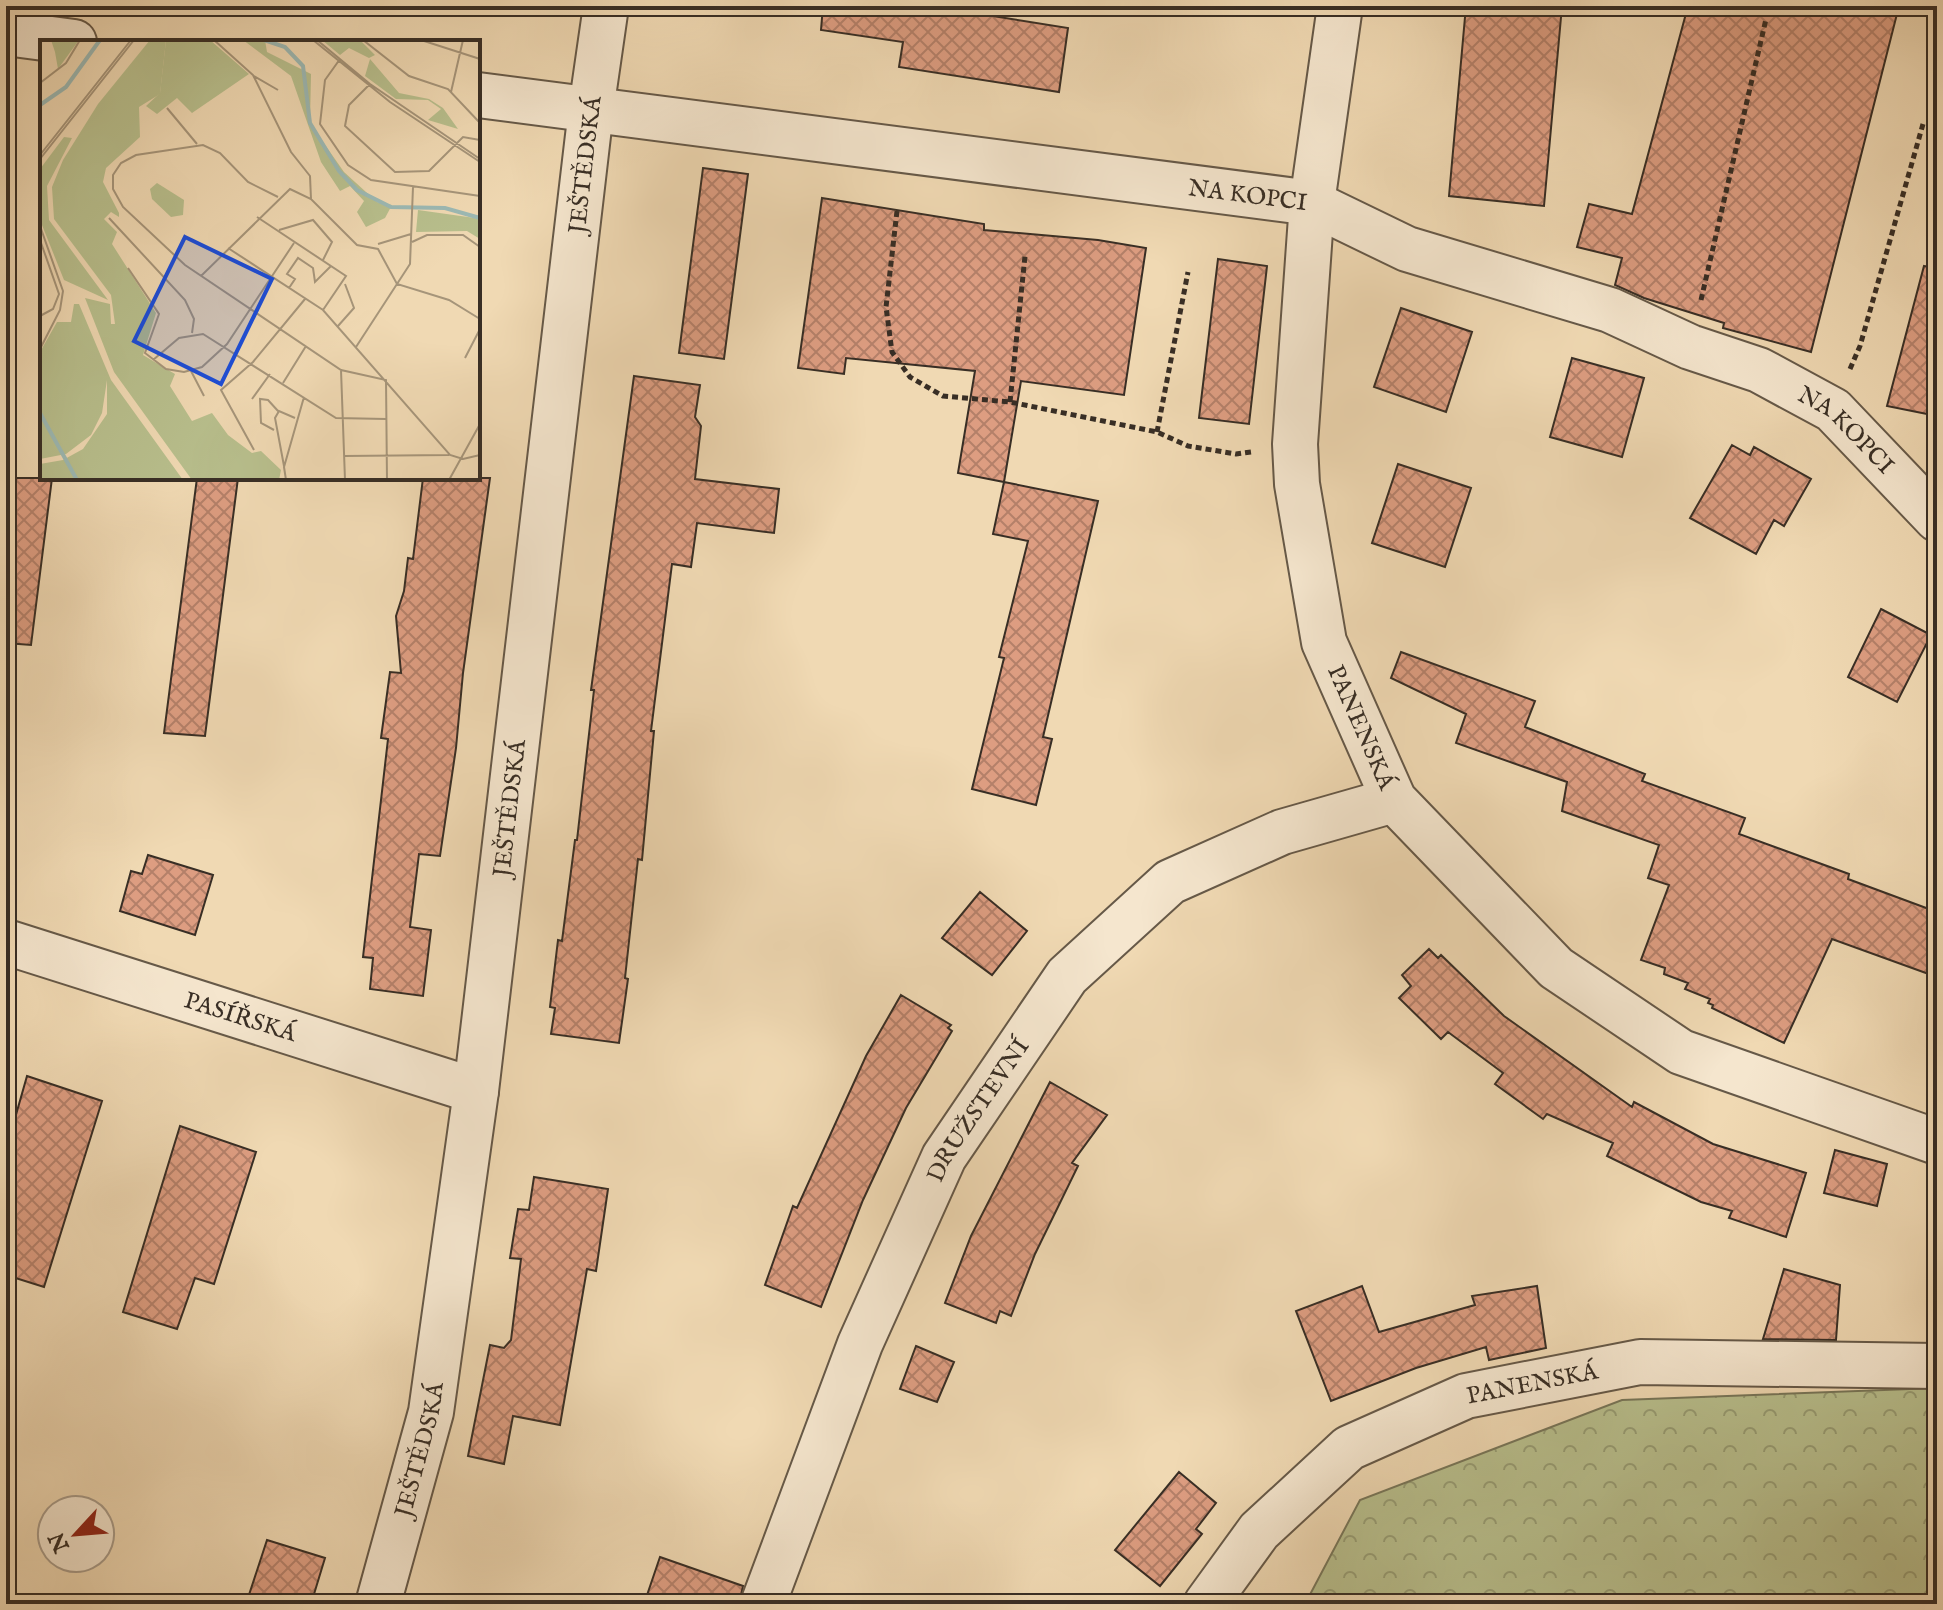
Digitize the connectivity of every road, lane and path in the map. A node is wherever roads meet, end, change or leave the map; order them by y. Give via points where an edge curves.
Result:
1 (606, 6) edge
2 (1340, 6) edge
3 (1766, 19) dead end
4 (6, 33) edge
5 (59, 40) edge
6 (480, 95) edge
7 (591, 110) junction
8 (1923, 124) dead end
9 (1312, 203) junction
10 (897, 211) dead end
11 (1025, 256) dead end
12 (1188, 272) dead end
13 (1690, 347) junction
14 (1010, 402) junction
15 (1833, 410) junction
16 (1157, 432) junction
17 (1295, 444) junction
18 (1937, 519) edge
19 (1394, 800) junction
20 (6, 942) edge
21 (476, 1091) junction
22 (1937, 1142) edge
23 (1937, 1366) edge
24 (378, 1604) edge
25 (763, 1604) edge
26 (1206, 1604) edge

1 - 7 street, JEŠTĚDSKÁ
2 - 9 street, PANENSKÁ
3 - 13 path
4 - 5 street
6 - 7 street, NA KOPCI
7 - 9 street, NA KOPCI
7 - 21 street, JEŠTĚDSKÁ
8 - 15 path via 1860,346
9 - 13 street, NA KOPCI via 1407,249 1610,310
9 - 17 street, PANENSKÁ
10 - 14 path via 886,307 892,352 910,377 943,396
11 - 14 path
12 - 16 path
13 - 15 street, NA KOPCI via 1759,370
14 - 16 path
15 - 18 street, NA KOPCI
16 - 17 path via 1188,446 1236,454
17 - 19 street, PANENSKÁ via 1324,642
19 - 22 street, PANENSKÁ via 1556,968 1681,1052
19 - 25 street, DRUŽSTEVNÍ via 1282,832 1170,882 1067,976 944,1157 860,1344
20 - 21 street, PASÍŘSKÁ
21 - 24 street, JEŠTĚDSKÁ via 431,1412
23 - 26 street, PANENSKÁ via 1640,1362 1466,1396 1349,1448 1259,1531

